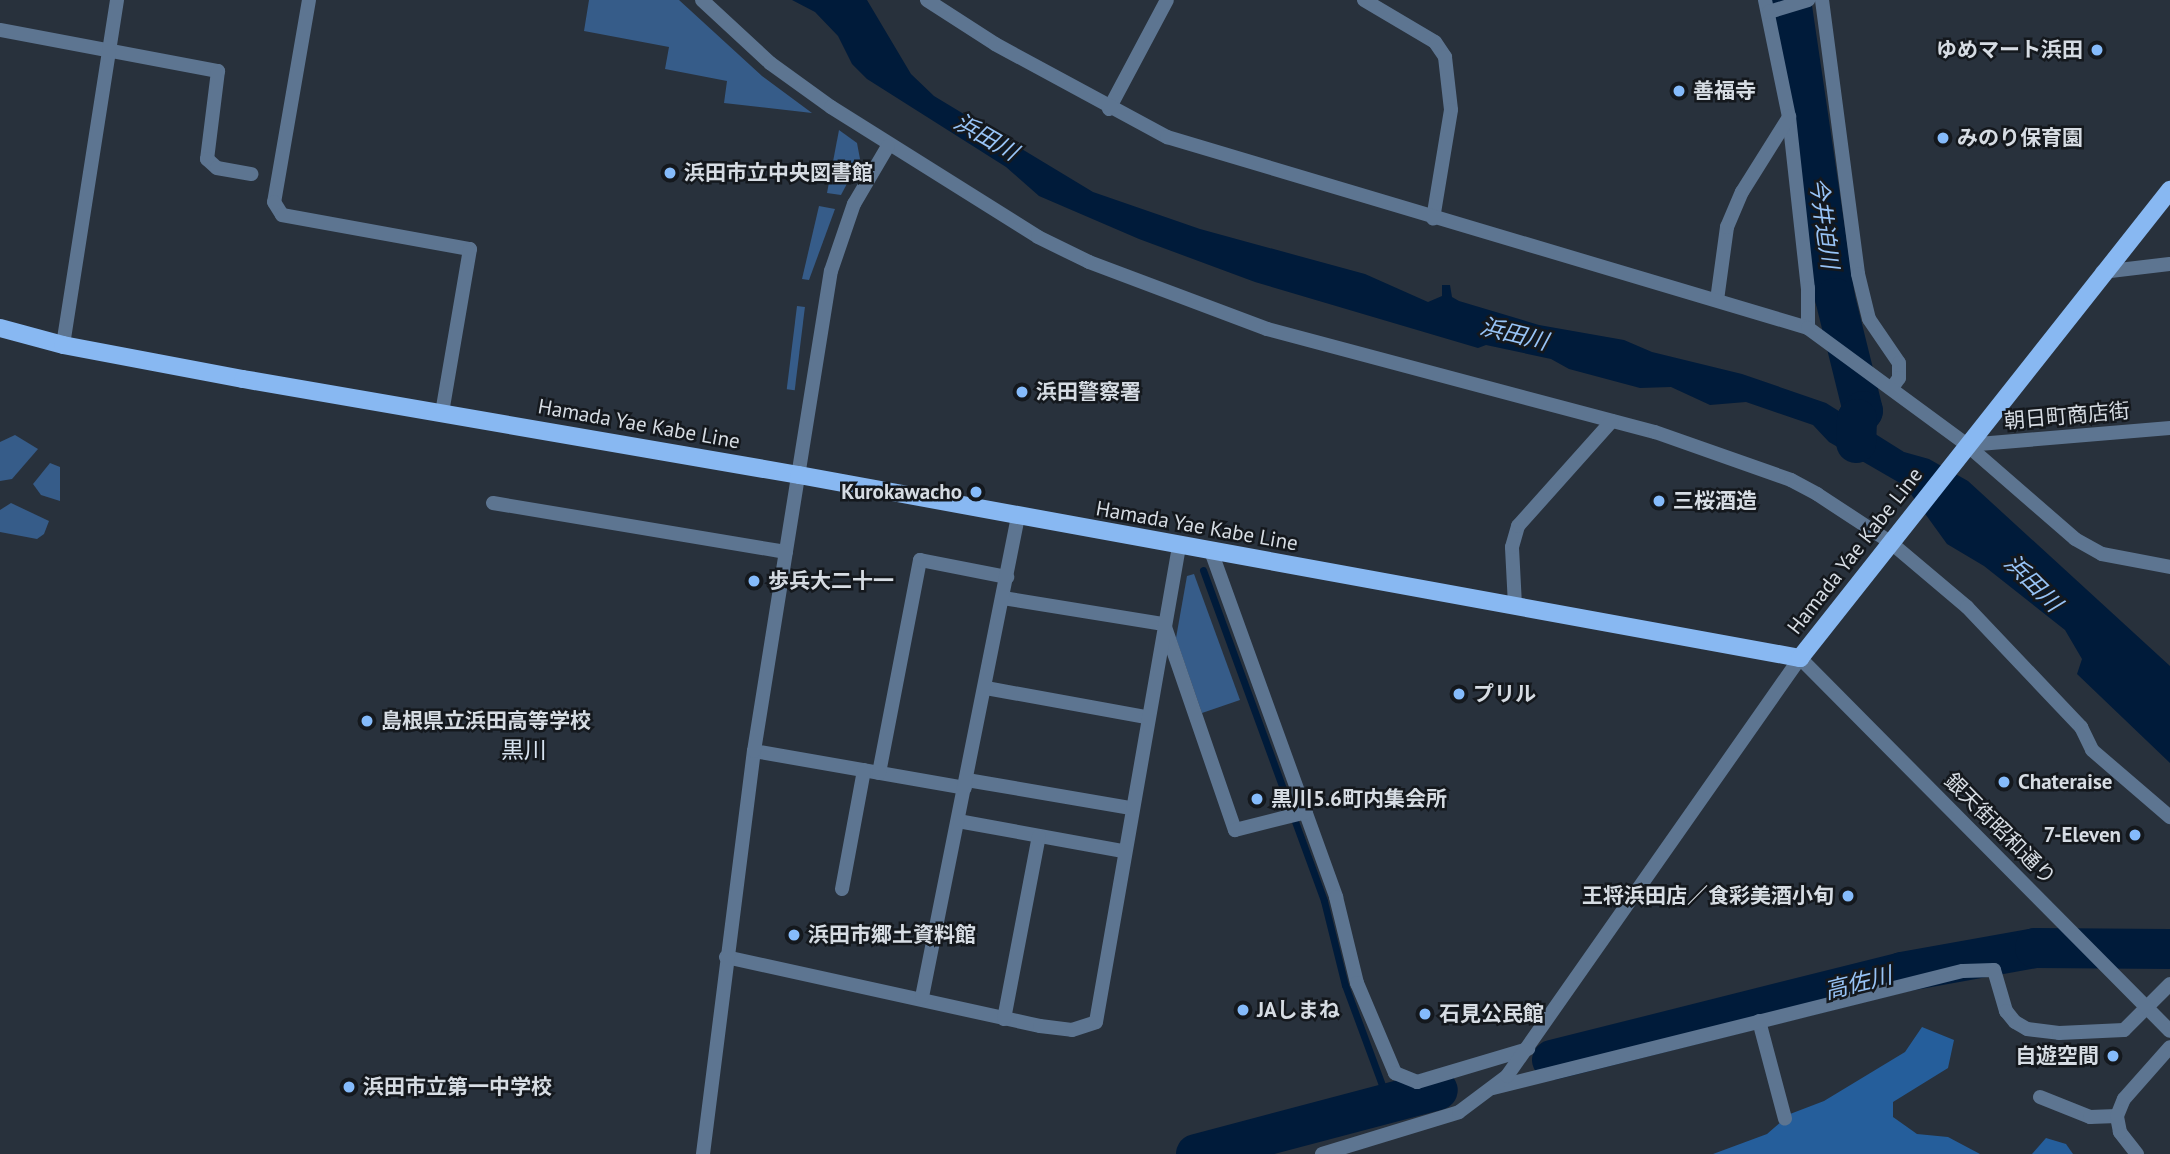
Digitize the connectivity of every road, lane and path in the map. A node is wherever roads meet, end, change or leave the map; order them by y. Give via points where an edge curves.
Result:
1 (117, 0) edge
2 (309, 0) edge
3 (702, 0) edge
4 (927, 0) edge
5 (1167, 0) edge
6 (1364, 0) edge
7 (1808, 0) edge
8 (1822, 0) edge
9 (1769, 8) edge
10 (0, 30) edge
11 (109, 50) junction
12 (1109, 110) junction
13 (1788, 117) junction
14 (888, 146) junction
15 (251, 174) dead end
16 (2170, 190) edge
17 (1433, 219) junction
18 (2170, 264) edge
19 (2102, 272) junction
20 (1717, 300) junction
21 (0, 328) edge
22 (1808, 328) junction
23 (63, 345) junction
24 (1892, 388) junction
25 (442, 413) junction
26 (1612, 421) junction
27 (2170, 428) edge
28 (1963, 449) junction
29 (799, 475) junction
30 (493, 503) dead end
31 (1018, 518) junction
32 (1892, 540) junction
33 (1179, 546) junction
34 (1211, 551) junction
35 (786, 552) junction
36 (2170, 567) edge
37 (1007, 577) junction
38 (1003, 598) junction
39 (1515, 605) junction
40 (1164, 624) junction
41 (1800, 658) junction
42 (986, 688) junction
43 (1146, 717) junction
44 (754, 751) junction
45 (864, 770) junction
46 (879, 773) junction
47 (966, 784) junction
48 (1130, 808) junction
49 (1303, 813) junction
50 (2170, 817) edge
51 (958, 821) junction
52 (1039, 836) junction
53 (1123, 850) junction
54 (842, 889) dead end
55 (726, 957) junction
56 (2170, 984) edge
57 (922, 997) junction
58 (2144, 1006) junction
59 (1004, 1019) junction
60 (1759, 1021) junction
61 (2170, 1031) edge
62 (2170, 1047) edge
63 (1528, 1049) junction
64 (1493, 1088) junction
65 (2040, 1097) dead end
66 (2117, 1116) junction
67 (1785, 1119) dead end
68 (703, 1154) edge
69 (1322, 1154) edge
70 (2137, 1154) edge

1 - 11 street
2 - 25 street via 274,202 282,215 470,249
3 - 14 street via 770,63
4 - 12 street
5 - 12 street
6 - 17 street via 1435,41 1444,57 1451,110
7 - 9 street
8 - 24 street via 1858,274 1869,319 1899,363 1899,377
9 - 13 street
10 - 11 street
11 - 15 street via 218,71 207,159 217,168
11 - 23 street
12 - 17 street via 1225,158
13 - 20 street via 1742,192 1727,228
13 - 22 street via 1808,288
14 - 26 street via 1038,237 1172,296 1317,344
14 - 29 street via 854,204 836,252
16 - 19 main road, Hamada Yae Kabe Line
17 - 20 street
18 - 19 street
19 - 28 main road, Hamada Yae Kabe Line
20 - 22 street
21 - 23 main road, Hamada Yae Kabe Line
22 - 24 street
23 - 25 main road, Hamada Yae Kabe Line
24 - 28 street
25 - 29 main road, Hamada Yae Kabe Line
26 - 32 street via 1791,480
26 - 39 street via 1518,526 1512,547
27 - 28 street, 朝日町商店街
28 - 32 main road, Hamada Yae Kabe Line
28 - 36 street via 2075,539 2102,554
29 - 31 main road, Hamada Yae Kabe Line
29 - 35 street
30 - 35 street
31 - 33 main road, Hamada Yae Kabe Line
31 - 37 street
32 - 41 main road, Hamada Yae Kabe Line
32 - 50 street via 1967,607 2081,727 2092,750
33 - 34 main road, Hamada Yae Kabe Line
33 - 40 street
34 - 39 main road, Hamada Yae Kabe Line
34 - 49 street
35 - 44 street
37 - 38 street
37 - 46 street via 920,560
38 - 40 street
38 - 42 street
39 - 41 main road, Hamada Yae Kabe Line
40 - 43 street
40 - 49 street via 1235,830
41 - 58 street, 銀天街昭和通り
41 - 63 street
42 - 43 street
42 - 47 street
43 - 48 street
44 - 45 street
44 - 55 street
45 - 46 street
45 - 54 street
46 - 47 street
47 - 48 street
47 - 51 street
48 - 53 street
49 - 63 street via 1336,897 1357,984 1401,1079 1417,1082
51 - 52 street
51 - 57 street
52 - 53 street
52 - 59 street
53 - 59 street via 1096,1021 1072,1030
55 - 57 street
55 - 68 street
56 - 58 street
57 - 59 street
58 - 60 street via 2124,1030 2059,1033 2027,1029 2006,1011 1994,970 1984,970 1963,971
58 - 61 street, 銀天街昭和通り
60 - 64 street
60 - 67 street
62 - 66 street via 2124,1099
63 - 64 street
64 - 69 street via 1459,1112
65 - 66 street via 2090,1117
66 - 70 street via 2120,1132

